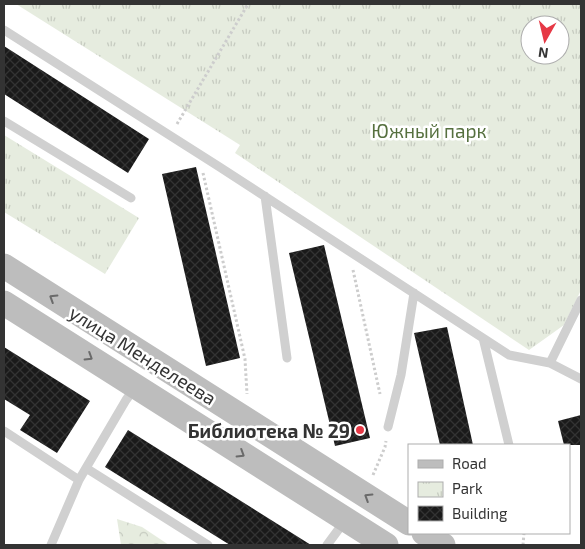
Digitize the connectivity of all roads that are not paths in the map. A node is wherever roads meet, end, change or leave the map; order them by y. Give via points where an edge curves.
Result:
1 (4, 30) edge
2 (4, 121) edge
3 (266, 196) junction
4 (131, 198) dead end
5 (4, 266) edge
6 (414, 293) junction
7 (581, 300) edge
8 (4, 303) edge
9 (483, 338) junction
10 (287, 358) dead end
11 (152, 360) junction
12 (550, 363) junction
13 (581, 379) edge
14 (136, 387) junction
15 (388, 427) road end
16 (4, 431) edge
17 (509, 444) edge
18 (86, 468) junction
19 (79, 480) junction
20 (346, 520) junction
21 (408, 522) edge
22 (426, 534) edge
23 (51, 545) edge
24 (208, 545) edge
25 (327, 545) edge
26 (386, 545) edge
27 (444, 545) edge

1 - 3 lane
2 - 4 lane
3 - 6 lane
3 - 10 lane
11 -> 5 street, улица Менделеева
6 - 9 lane
6 - 15 lane via 401,375
7 - 12 lane
8 -> 14 street, улица Менделеева
9 - 12 lane via 509,355
9 - 17 lane
11 - 14 street
21 -> 11 street, улица Менделеева
12 - 13 lane
14 - 18 lane
14 -> 20 street, улица Менделеева
16 - 19 lane
18 - 19 lane
18 - 24 lane
19 - 23 lane
20 - 25 lane
20 - 26 street, улица Менделеева
22 - 27 street

